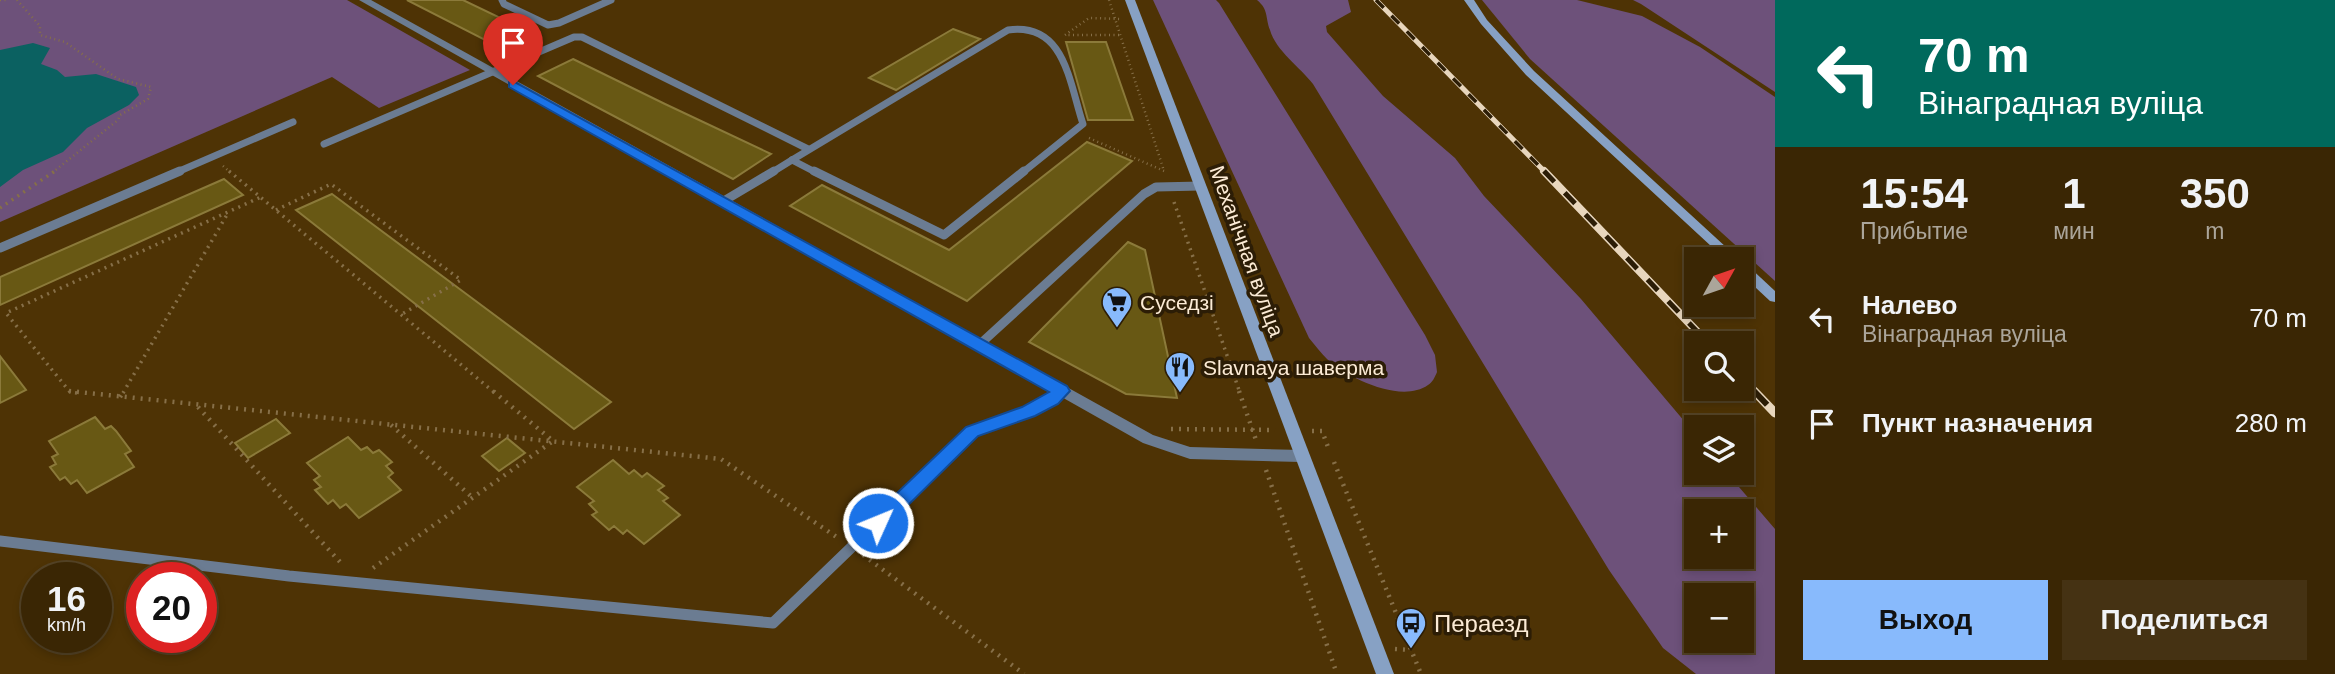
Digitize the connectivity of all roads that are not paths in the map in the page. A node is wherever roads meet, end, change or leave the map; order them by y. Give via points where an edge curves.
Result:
1 (364, 0) edge
2 (502, 0) edge
3 (611, 0) edge
4 (1130, 0) edge
5 (1469, 0) edge
6 (490, 72) junction
7 (293, 122) dead end
8 (324, 144) dead end
9 (808, 149) junction
10 (790, 159) junction
11 (1201, 186) junction
12 (722, 202) junction
13 (1720, 247) edge
14 (0, 248) edge
15 (1754, 279) edge
16 (1775, 298) edge
17 (979, 345) junction
18 (1061, 391) junction
19 (1301, 456) junction
20 (0, 541) edge
21 (1385, 674) edge

1 - 6 street
2 - 3 lane via 548,25
4 - 11 street, Механічная вуліца
5 - 13 street via 1530,72
6 - 8 lane
6 - 9 lane via 565,39 582,37
6 - 12 street
7 - 14 lane
9 - 10 lane
9 - 10 lane via 1009,30 1024,27 1055,45 1083,124 944,235
10 - 12 lane
11 - 17 lane via 1156,187 1144,194
11 - 19 street, Механічная вуліца
12 - 17 street
15 - 16 street
17 - 18 street
18 - 19 street via 1173,449
18 - 20 lane via 1028,411 972,431 772,623 289,576
19 - 21 street, Механічная вуліца

